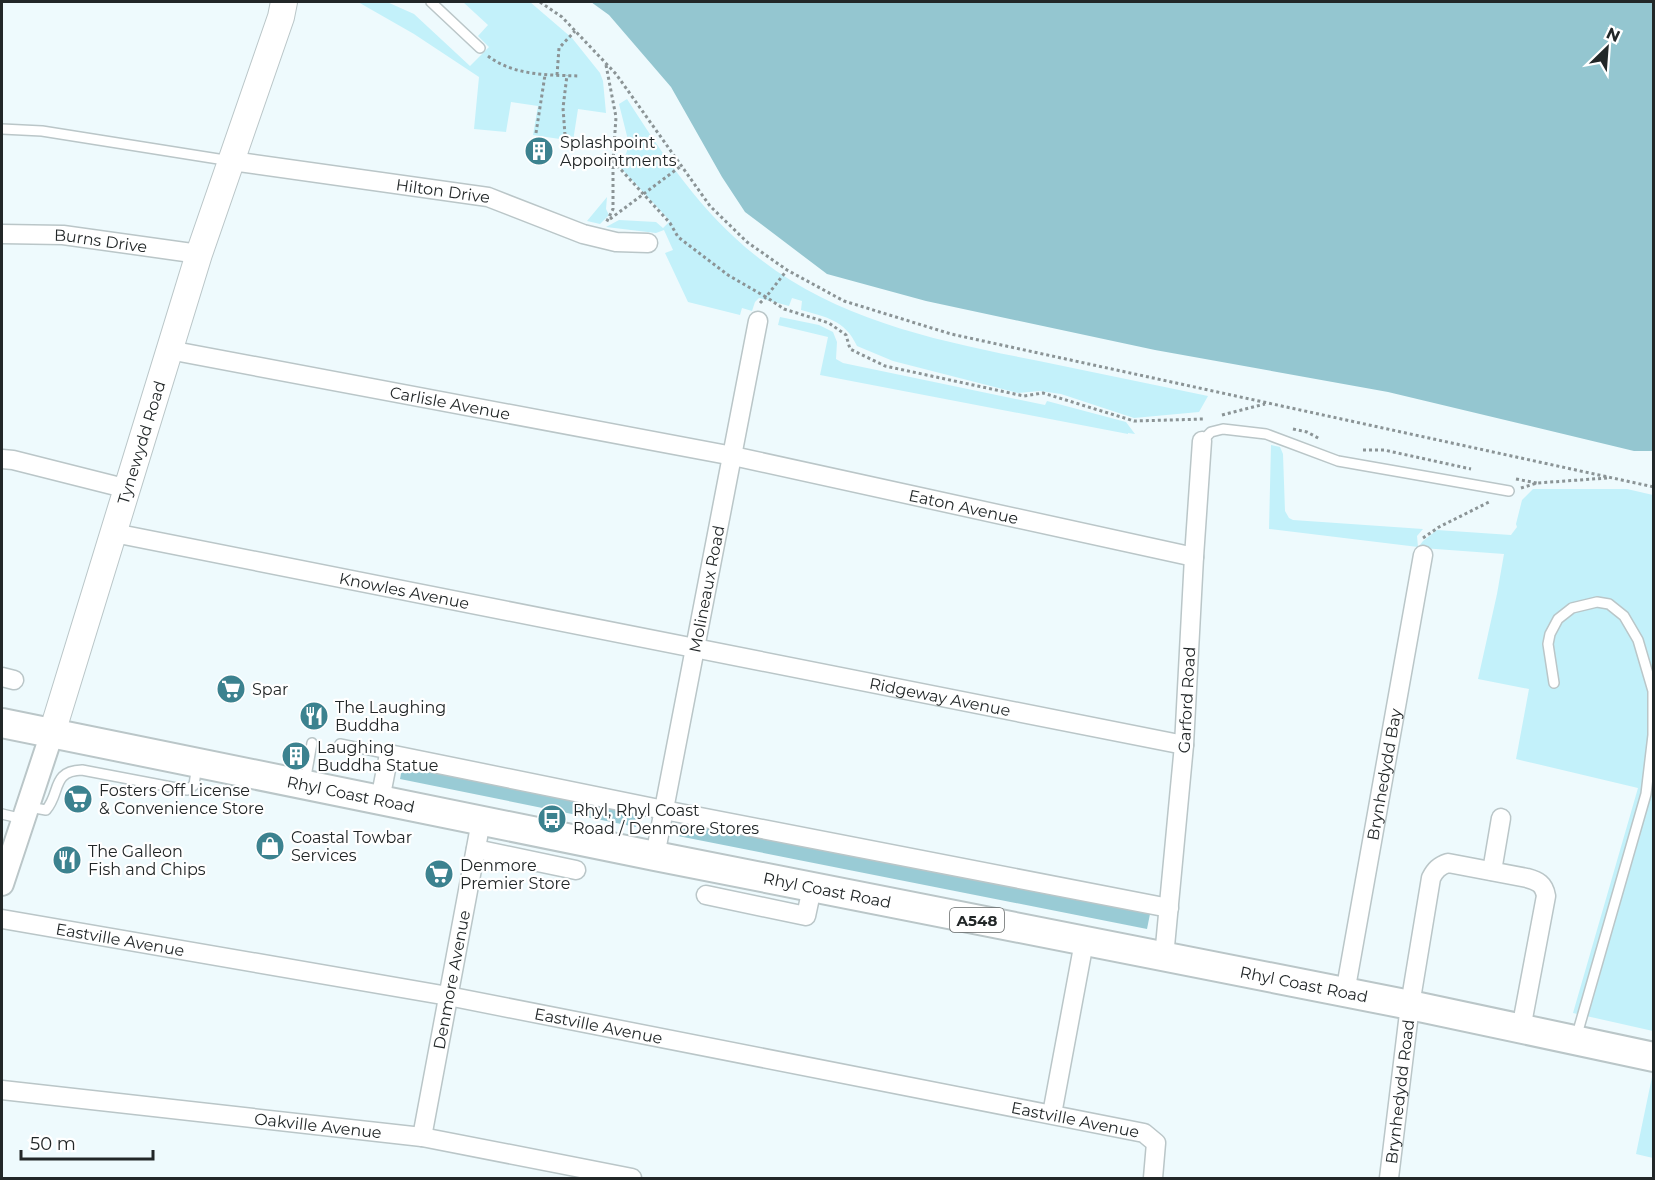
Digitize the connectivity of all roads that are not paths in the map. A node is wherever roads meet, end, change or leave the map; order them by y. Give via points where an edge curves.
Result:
1 (284, 2) edge
2 (431, 2) edge
3 (480, 48) road end
4 (2, 129) edge
5 (232, 161) junction
6 (2, 234) edge
7 (648, 243) dead end
8 (199, 254) junction
9 (758, 321) dead end
10 (169, 350) junction
11 (1202, 441) joint
12 (734, 456) junction
13 (2, 459) edge
14 (128, 489) junction
15 (1509, 491) dead end
16 (114, 533) junction
17 (1423, 555) dead end
18 (1194, 557) junction
19 (695, 646) junction
20 (1554, 682) dead end
21 (2, 723) edge
22 (52, 733) junction
23 (312, 743) dead end
24 (340, 744) dead end
25 (1184, 745) junction
26 (389, 754) junction
27 (198, 762) junction
28 (305, 784) junction
29 (380, 800) junction
30 (663, 810) junction
31 (17, 813) edge
32 (1501, 818) dead end
33 (482, 821) junction
34 (476, 849) junction
35 (655, 856) junction
36 (576, 870) dead end
37 (1492, 871) junction
38 (2, 884) edge
39 (812, 888) junction
40 (706, 895) dead end
41 (1168, 908) junction
42 (2, 919) edge
43 (1084, 942) junction
44 (1164, 957) junction
45 (1345, 993) junction
46 (448, 996) junction
47 (1410, 1005) junction
48 (1521, 1029) junction
49 (1575, 1040) junction
50 (1653, 1057) edge
51 (2, 1090) edge
52 (1052, 1114) junction
53 (422, 1137) junction
54 (632, 1179) edge
55 (1153, 1179) edge
56 (1389, 1179) edge

1 - 5 main road, Tynewydd Road
2 - 3 lane
4 - 5 lane via 42,131
5 - 7 street, Hilton Drive via 488,197 594,237 613,250
5 - 8 main road, Tynewydd Road
6 - 8 street, Burns Drive via 63,236
8 - 10 main road, Tynewydd Road
9 - 12 street, Molineaux Road
10 - 12 street, Carlisle Avenue
10 - 14 main road, Tynewydd Road
11 - 15 lane via 1211,432 1223,429 1266,434 1338,461
11 - 18 street, Garford Road
12 - 18 street, Eaton Avenue
12 - 19 street, Molineaux Road
13 - 14 street
14 - 16 main road, Tynewydd Road
16 - 19 street, Knowles Avenue
16 - 22 main road, Tynewydd Road
17 - 45 street, Brynhedydd Bay
18 - 25 street, Garford Road
19 - 25 street, Ridgeway Avenue
19 - 30 street, Molineaux Road
20 - 49 lane via 1548,644 1558,619 1572,608 1597,602 1609,604 1624,616 1638,640 1653,691 1646,794
21 - 22 main road, Rhyl Coast Road / A548
22 - 27 main road, Rhyl Coast Road / A548
22 - 31 street, Tynewydd Road
23 - 28 lane
24 - 26 lane
25 - 41 street, Garford Road
26 - 29 street
26 - 30 street
27 - 28 main road, Rhyl Coast Road / A548
27 - 31 lane via 194,785 188,790 74,770 60,778 46,810
28 - 29 main road, Rhyl Coast Road / A548
29 - 33 main road, Rhyl Coast Road / A548
30 - 35 street, Molineaux Road
30 - 41 street
31 - 38 street, Tynewydd Road
32 - 37 street
33 - 34 street, Denmore Avenue
33 - 35 main road, Rhyl Coast Road / A548
34 - 36 street
34 - 46 street, Denmore Avenue
35 - 39 main road, Rhyl Coast Road / A548
37 - 47 street, Brynhedydd Road via 1448,863 1435,870
37 - 48 street via 1538,881 1545,889
39 - 40 street via 806,916
39 - 43 main road, Rhyl Coast Road / A548
41 - 44 street, Garford Road
42 - 46 street, Eastville Avenue
43 - 44 main road, Rhyl Coast Road / A548
43 - 52 street
44 - 45 main road, Rhyl Coast Road / A548
45 - 47 main road, Rhyl Coast Road / A548
46 - 52 street, Eastville Avenue
46 - 53 street, Denmore Avenue
47 - 48 main road, Rhyl Coast Road / A548
47 - 56 street, Brynhedydd Road
48 - 49 main road, Rhyl Coast Road / A548
49 - 50 main road, Rhyl Coast Road / A548
51 - 53 street, Oakville Avenue
52 - 55 street, Eastville Avenue via 1144,1133 1156,1143
53 - 54 street, Oakville Avenue

